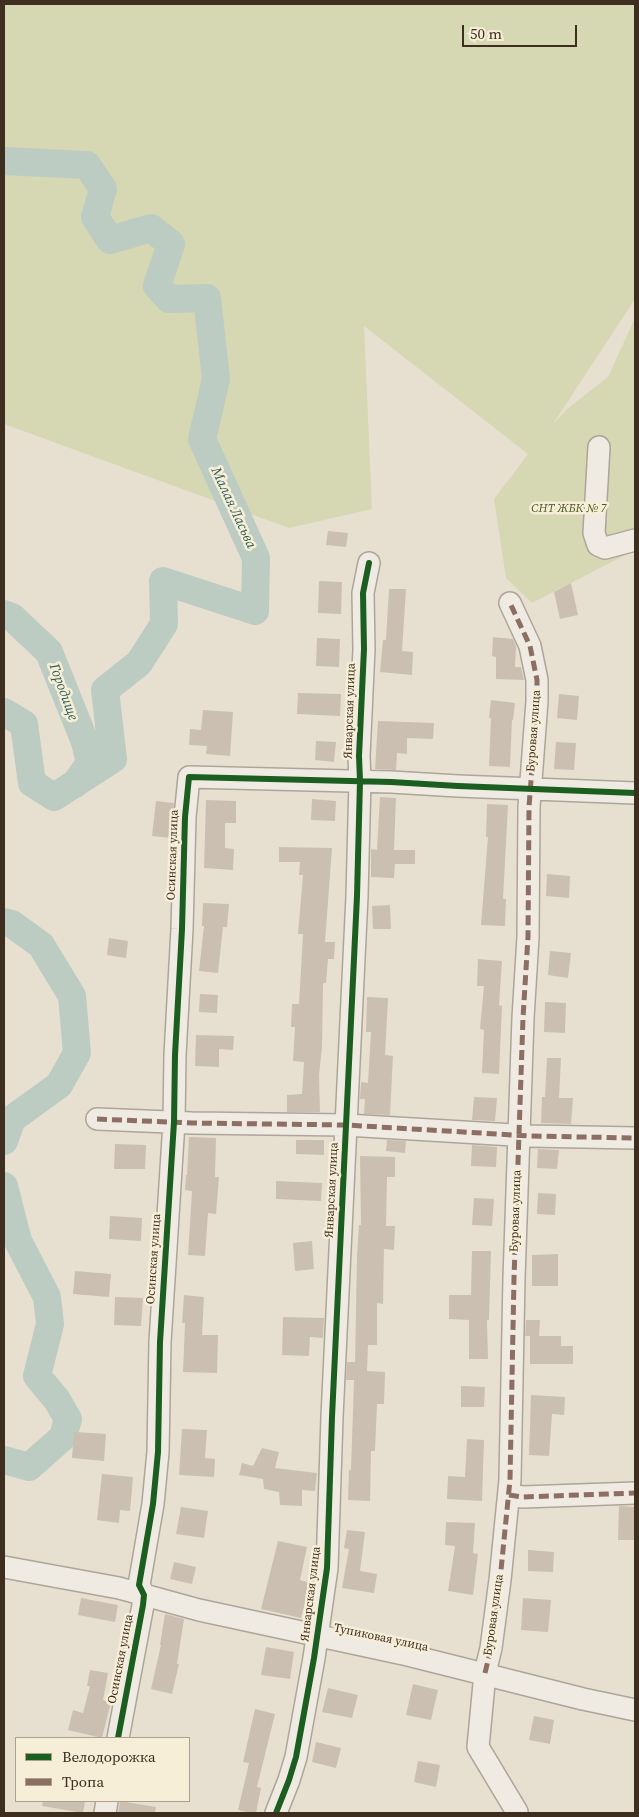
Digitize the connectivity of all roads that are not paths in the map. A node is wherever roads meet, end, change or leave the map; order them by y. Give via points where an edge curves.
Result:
1 (599, 447) dead end
2 (635, 540) edge
3 (369, 563) dead end
4 (510, 603) dead end
5 (360, 782) junction
6 (530, 789) junction
7 (635, 794) edge
8 (97, 1119) dead end
9 (174, 1122) junction
10 (346, 1125) junction
11 (520, 1135) junction
12 (635, 1138) edge
13 (635, 1493) edge
14 (509, 1495) junction
15 (4, 1567) edge
16 (144, 1595) junction
17 (317, 1637) junction
18 (485, 1673) junction
19 (635, 1710) edge
20 (118, 1737) edge
21 (517, 1812) dead end
22 (276, 1813) edge

1 - 2 street via 594,533 598,545 605,548
3 - 5 street, Январская улица via 363,593
4 - 6 street, Буровая улица via 530,646 537,680
5 - 6 street
5 - 9 street, Осинская улица via 189,777
5 - 10 street, Январская улица via 358,896
6 - 7 street
6 - 11 street, Буровая улица
8 - 9 street
9 - 10 street
9 - 16 street, Осинская улица via 160,1342 158,1452 139,1585
10 - 11 street
10 - 17 street, Январская улица via 330,1529 325,1593
11 - 12 street
11 - 14 street, Буровая улица
13 - 14 street
14 - 18 street, Буровая улица via 491,1648
15 - 16 street, Тупиковая улица
16 - 17 street, Тупиковая улица
16 - 20 street, Осинская улица
17 - 18 street, Тупиковая улица
17 - 22 street, Январская улица via 296,1757
18 - 19 street, Тупиковая улица
18 - 21 street, Буровая улица via 478,1747

